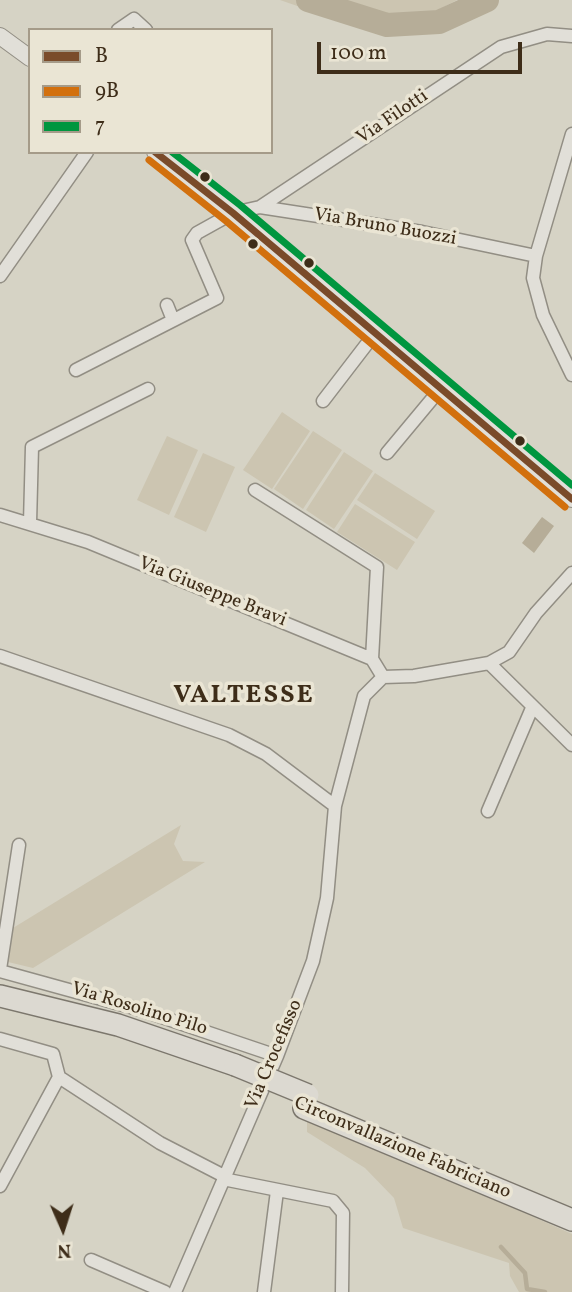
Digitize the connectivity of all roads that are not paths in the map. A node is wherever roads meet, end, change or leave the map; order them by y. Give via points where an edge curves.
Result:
1 (121, 28) edge
2 (144, 28) edge
3 (0, 36) edge
4 (572, 36) edge
5 (28, 57) edge
6 (572, 134) edge
7 (86, 154) edge
8 (158, 154) edge
9 (260, 207) junction
10 (233, 213) junction
11 (536, 256) junction
12 (0, 276) edge
13 (167, 305) dead end
14 (173, 320) junction
15 (376, 332) junction
16 (76, 370) dead end
17 (572, 375) edge
18 (442, 387) junction
19 (148, 389) dead end
20 (323, 401) dead end
21 (387, 453) dead end
22 (255, 490) dead end
23 (572, 499) edge
24 (0, 515) edge
25 (30, 523) junction
26 (572, 573) edge
27 (0, 656) edge
28 (372, 659) junction
29 (489, 663) junction
30 (383, 677) junction
31 (532, 708) junction
32 (572, 745) edge
33 (335, 806) junction
34 (488, 811) dead end
35 (19, 845) dead end
36 (0, 970) edge
37 (0, 996) edge
38 (0, 1009) edge
39 (0, 1039) edge
40 (277, 1056) junction
41 (234, 1072) junction
42 (59, 1077) junction
43 (306, 1102) junction
44 (223, 1178) junction
45 (0, 1186) edge
46 (277, 1191) junction
47 (572, 1206) edge
48 (572, 1220) edge
49 (91, 1260) dead end
50 (165, 1292) edge
51 (175, 1292) edge
52 (264, 1292) edge
53 (342, 1292) edge

1 - 2 street via 134,19
3 - 5 street
4 - 9 street, Via Filotti via 547,34 501,47
6 - 11 street
7 - 12 street
8 - 10 street
9 - 10 street, Via Bruno Buozzi
9 - 11 street, Via Bruno Buozzi via 422,232
10 - 14 street, Via Bruno Buozzi via 192,240 217,299
10 - 15 street
11 - 17 street via 533,278 542,315
13 - 14 street
14 - 16 street
15 - 18 street
15 - 20 street
18 - 21 street
18 - 23 street
19 - 25 street via 32,447
22 - 28 street via 377,567
24 - 25 street, Via Giuseppe Bravi
25 - 28 street, Via Giuseppe Bravi via 88,542
26 - 29 street via 509,652
27 - 33 street via 229,735 266,754
28 - 30 street
29 - 30 street
29 - 31 street
30 - 33 street, Via Crocefisso via 364,696
31 - 32 street
31 - 34 street
33 - 40 street, Via Crocefisso via 327,898 313,961
35 - 36 street, Via Rosolino Pilo
36 - 40 street, Via Rosolino Pilo via 138,1009
37 - 41 highway via 118,1025
38 - 41 highway
39 - 42 street via 53,1055
40 - 44 street, Via Crocefisso
41 - 43 highway, Circonvallazione Fabriciano
42 - 44 street
42 - 45 street
43 - 47 highway, Circonvallazione Fabriciano
43 - 48 highway, Circonvallazione Fabriciano
44 - 46 street
44 - 51 street, Via Crocefisso
46 - 52 street
46 - 53 street via 333,1202 344,1213
49 - 50 street

